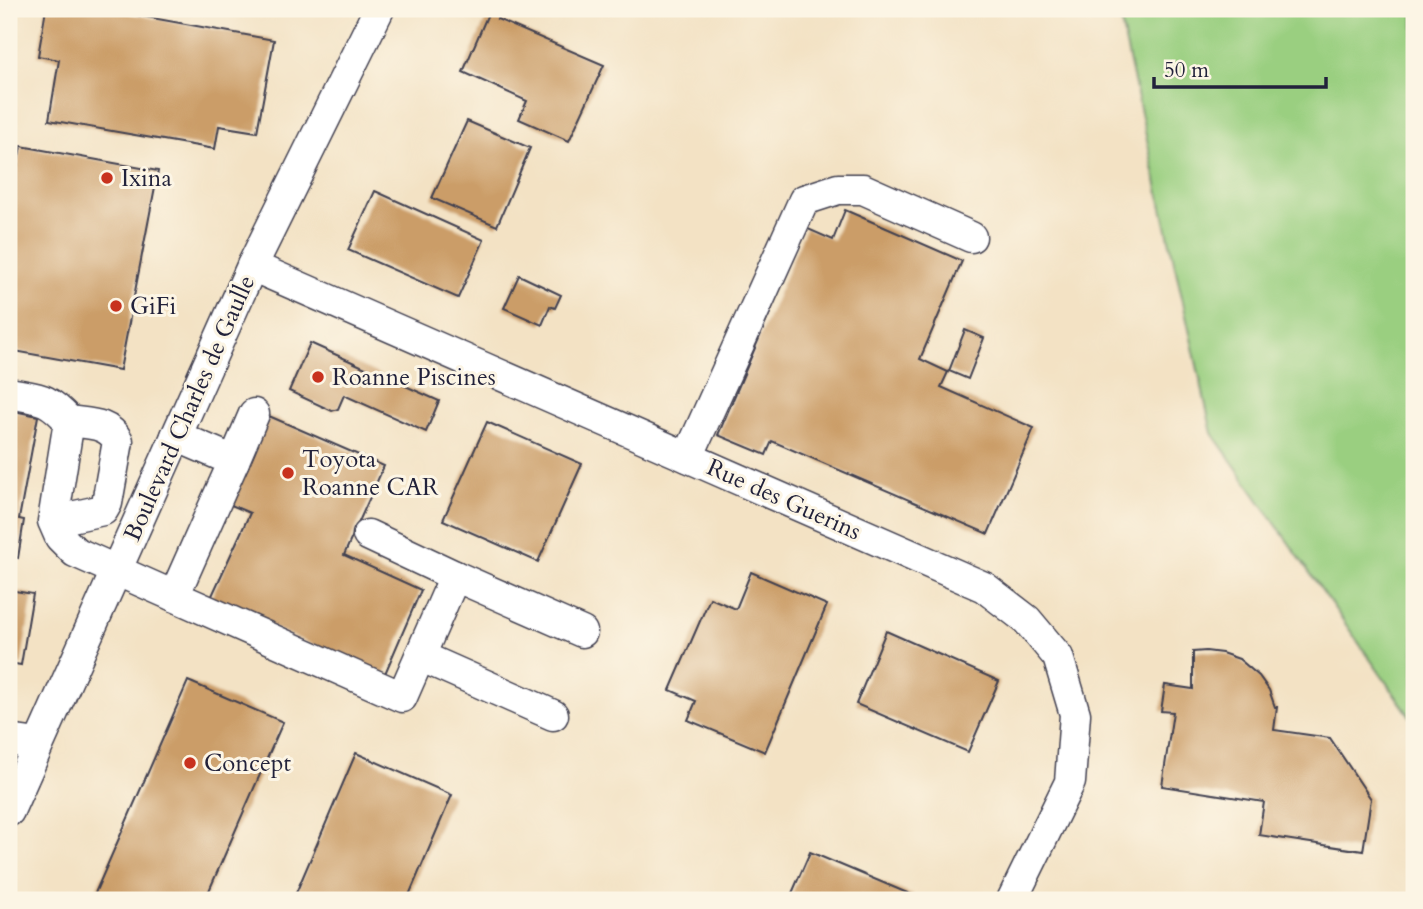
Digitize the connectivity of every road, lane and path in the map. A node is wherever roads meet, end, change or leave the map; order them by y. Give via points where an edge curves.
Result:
1 (379, 9) edge
2 (971, 237) dead end
3 (252, 266) junction
4 (9, 393) edge
5 (254, 414) dead end
6 (69, 421) junction
7 (176, 436) junction
8 (688, 457) junction
9 (234, 461) junction
10 (53, 521) junction
11 (368, 536) dead end
12 (116, 571) junction
13 (455, 576) junction
14 (174, 596) junction
15 (582, 632) dead end
16 (420, 656) junction
17 (552, 715) dead end
18 (9, 740) edge
19 (38, 744) junction
20 (9, 811) edge
21 (1012, 900) edge

1 - 3 street, Boulevard Charles de Gaulle
2 - 8 street via 863,189 838,188 804,200
3 - 7 street, Boulevard Charles de Gaulle
3 - 8 street, Rue des Guerins
4 - 6 street via 50,402
5 - 9 street
6 - 10 street
6 - 10 street via 105,427 118,441 103,509
7 - 9 street
7 - 12 street, Boulevard Charles de Gaulle
8 - 21 street, Rue des Guerins via 984,587 1027,620 1058,657 1075,714 1070,782
9 - 14 street
10 - 12 street via 60,537 75,552
11 - 13 street
12 - 14 street
12 - 19 street, Boulevard Charles de Gaulle
13 - 15 street
13 - 16 street
14 - 16 street via 402,697
16 - 17 street
18 - 19 street
19 - 20 street, Boulevard Charles de Gaulle

